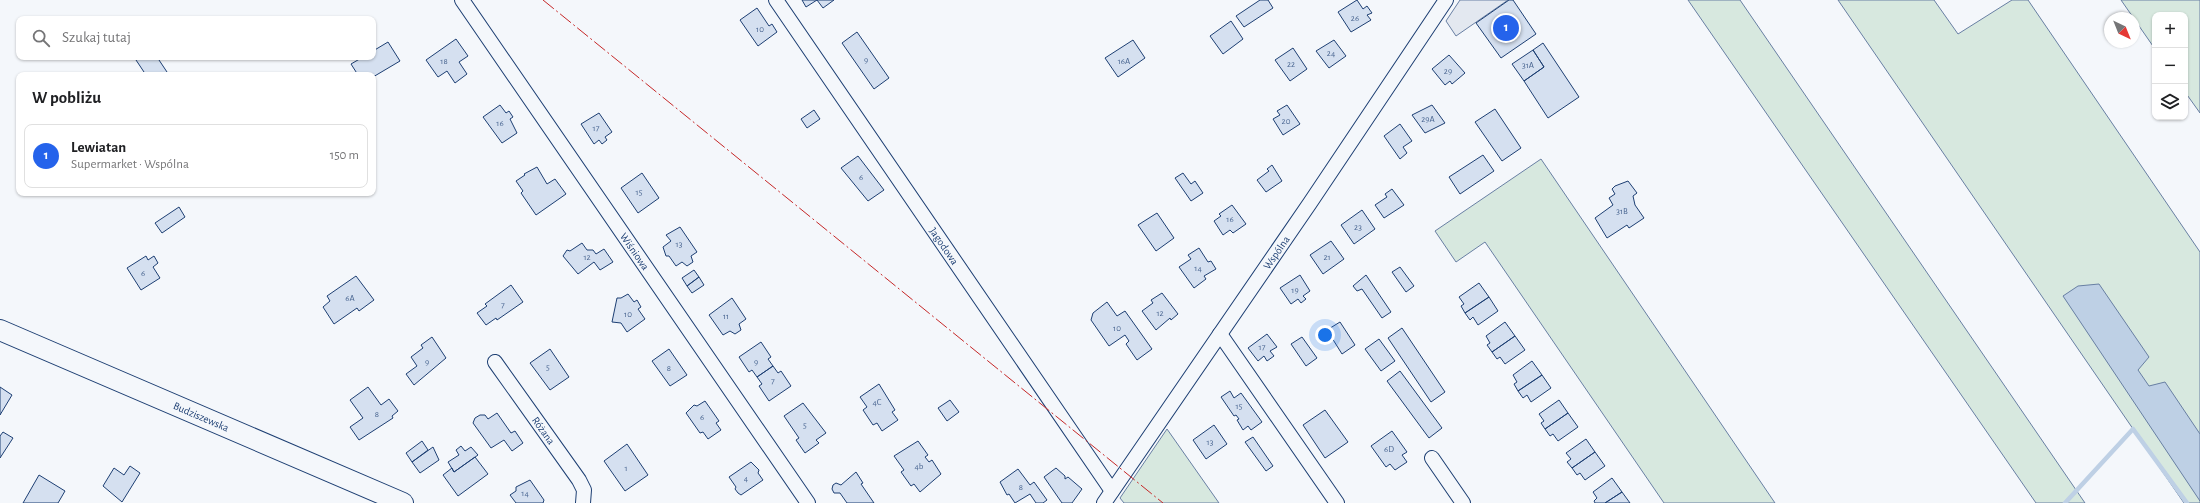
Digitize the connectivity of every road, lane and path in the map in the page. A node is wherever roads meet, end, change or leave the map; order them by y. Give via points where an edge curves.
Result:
1 (462, 0) edge
2 (776, 0) edge
3 (1446, 0) edge
4 (0, 330) edge
5 (1220, 334) junction
6 (495, 362) dead end
7 (1432, 458) dead end
8 (1112, 491) junction
9 (403, 503) edge
10 (583, 503) edge
11 (808, 503) edge
12 (1104, 503) edge
13 (1337, 503) edge
14 (1463, 503) edge

1 - 11 street, Wiśniowa
2 - 8 street, Jagodowa
3 - 5 street, Wspólna
4 - 9 street, Budziszewska
5 - 8 street, Wspólna
5 - 13 street
6 - 10 street, Różana via 579,480 584,490
7 - 14 street
8 - 12 street, Wspólna

